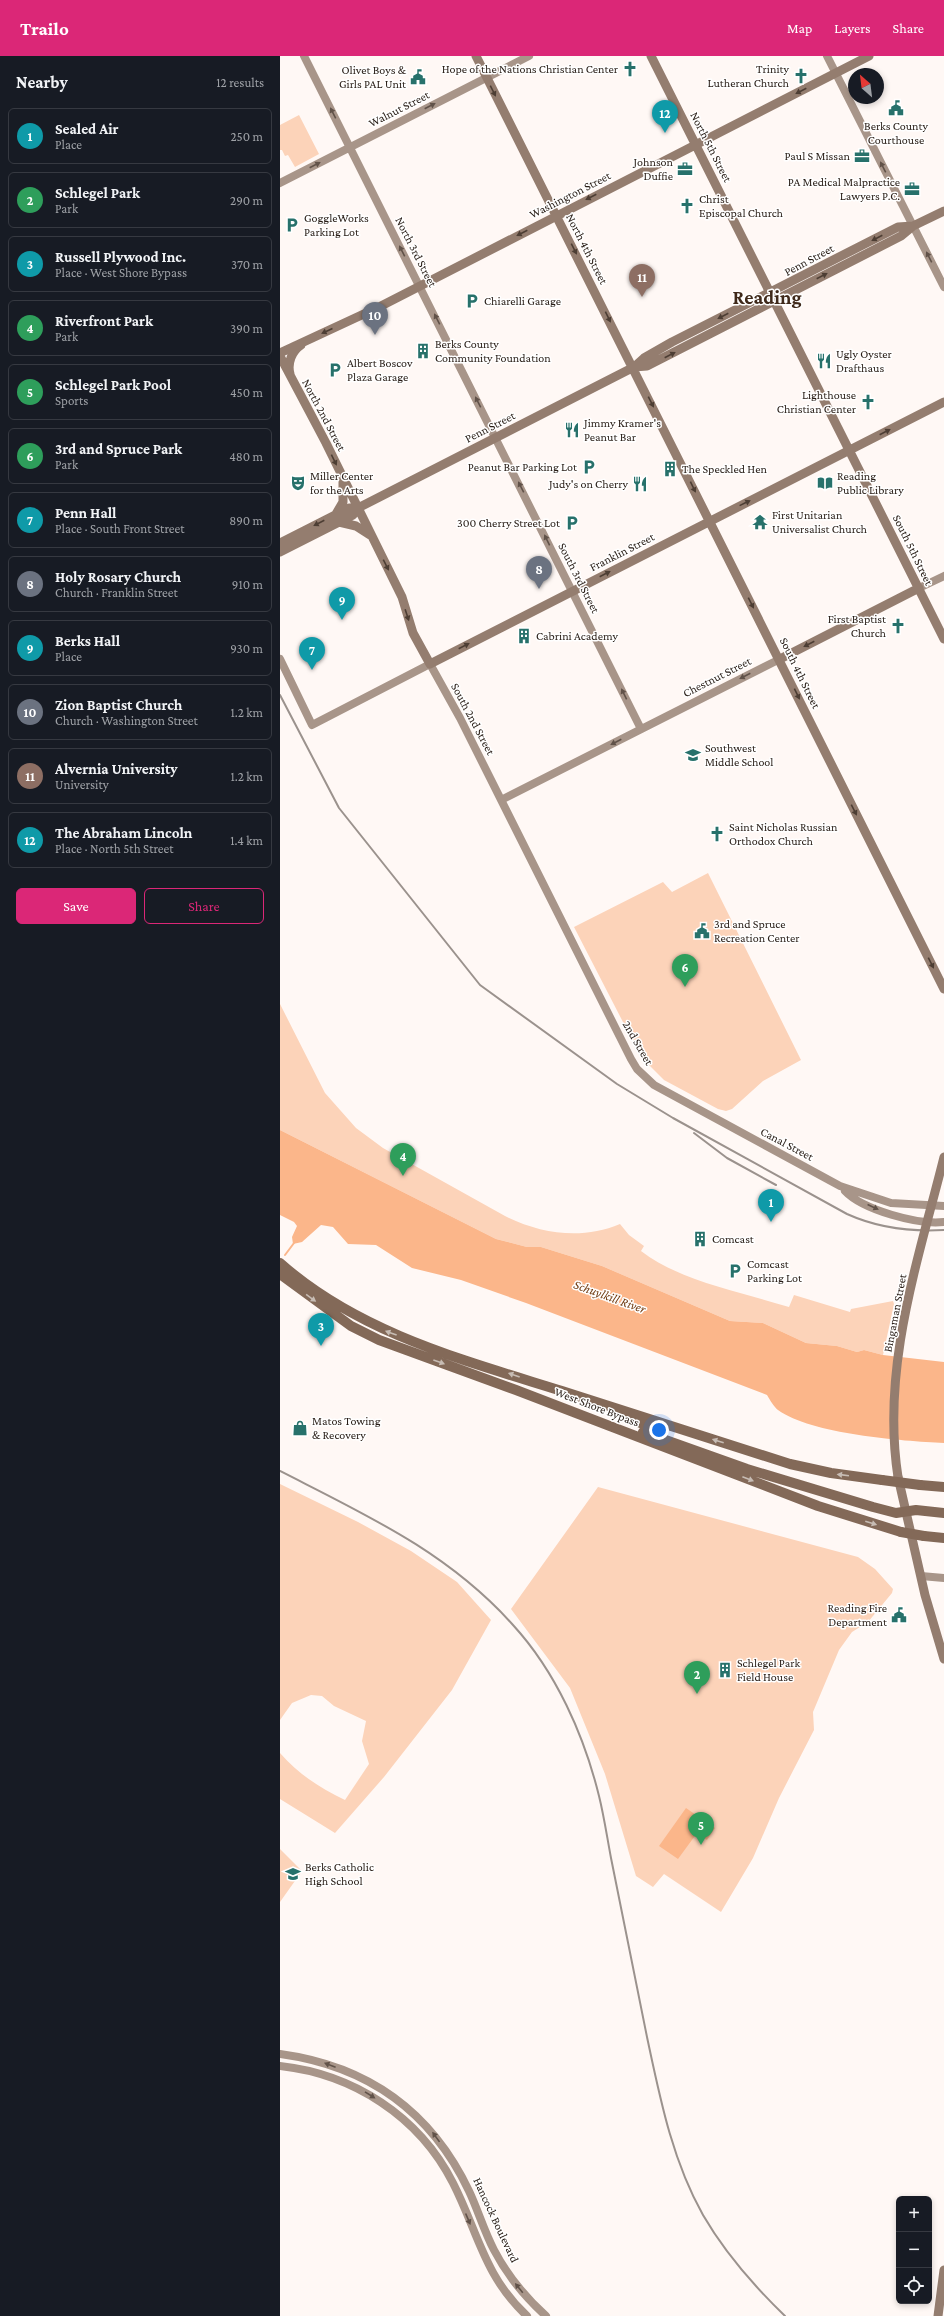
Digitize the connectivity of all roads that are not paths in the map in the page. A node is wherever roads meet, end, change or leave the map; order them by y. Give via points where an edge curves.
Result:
1 (304, 56) edge
2 (476, 56) edge
3 (529, 56) edge
4 (651, 56) edge
5 (827, 56) edge
6 (869, 56) edge
7 (836, 73) junction
8 (486, 77) junction
9 (696, 144) junction
10 (350, 148) junction
11 (280, 183) edge
12 (944, 211) edge
13 (557, 215) junction
14 (913, 226) junction
15 (420, 286) junction
16 (944, 288) edge
17 (773, 296) junction
18 (310, 338) junction
19 (280, 354) edge
20 (634, 367) junction
21 (280, 368) edge
22 (290, 377) junction
23 (944, 402) edge
24 (496, 437) junction
25 (850, 450) junction
26 (343, 478) junction
27 (358, 508) junction
28 (337, 519) junction
29 (710, 520) junction
30 (304, 535) junction
31 (372, 537) junction
32 (280, 543) edge
33 (280, 552) edge
34 (944, 576) edge
35 (919, 588) junction
36 (572, 591) junction
37 (944, 638) edge
38 (280, 658) edge
39 (780, 659) junction
40 (430, 664) junction
41 (641, 729) junction
42 (502, 800) junction
43 (570, 939) joint
44 (944, 989) edge
45 (723, 1124) joint
46 (944, 1157) edge
47 (840, 1186) junction
48 (944, 1206) edge
49 (944, 1222) edge
50 (280, 1263) edge
51 (280, 1274) edge
52 (540, 1384) junction
53 (516, 1390) junction
54 (944, 1487) edge
55 (906, 1512) junction
56 (944, 1513) edge
57 (944, 1520) edge
58 (944, 1538) edge
59 (921, 1576) junction
60 (944, 1578) edge
61 (944, 1659) edge
62 (280, 2054) edge
63 (280, 2066) edge
64 (944, 2270) edge
65 (527, 2316) edge
66 (546, 2316) edge
67 (938, 2316) edge

10 -> 1 street, North 3rd Street
2 - 8 main road, North 4th Street
3 - 8 street, Walnut Street
4 - 9 main road, North 5th Street
5 - 7 street
6 - 7 main road, Washington Street
7 -> 9 main road, Washington Street
14 -> 7 street
10 -> 8 street, Walnut Street
8 -> 13 main road, North 4th Street
9 -> 13 main road, Washington Street
9 - 17 main road, North 5th Street
11 -> 10 street, Walnut Street
15 -> 10 street, North 3rd Street
12 - 14 main road, Penn Street
13 -> 15 main road, Washington Street
13 -> 20 main road, North 4th Street
16 -> 14 street
14 - 17 main road, Penn Street via 898,227
15 -> 18 main road, Washington Street
24 -> 15 street, North 3rd Street
17 - 20 main road, Penn Street via 644,358
17 - 25 main road, South 5th Street
18 - 19 main road, Washington Street
18 - 22 main road via 294,352 289,365
19 - 22 main road, North 2nd Street
20 - 24 main road, Penn Street
20 -> 29 main road, South 4th Street
21 - 22 main road
22 -> 26 main road, North 2nd Street
25 -> 23 main road, Franklin Street
24 - 27 main road, Penn Street
36 -> 24 street, South 3rd Street
29 -> 25 main road, Franklin Street
25 - 35 main road, South 5th Street
26 - 27 main road, North 2nd Street
26 - 28 main road via 343,502
27 - 28 main road, Penn Street via 349,508
27 - 31 main road, South 2nd Street
28 - 30 main road, Penn Street
28 - 31 main road via 356,526
36 -> 29 main road, Franklin Street
29 -> 39 main road, South 4th Street
30 - 32 main road
30 - 33 main road
31 -> 40 main road, South 2nd Street via 402,597 413,632
34 - 35 street, Chestnut Street
35 - 37 main road, South 5th Street
35 -> 39 main road, Chestnut Street
40 -> 36 main road, Franklin Street
41 -> 36 street, South 3rd Street
38 - 40 street, Franklin Street via 312,725
39 -> 41 street, Chestnut Street
39 -> 44 main road, South 4th Street
40 - 42 street, South 2nd Street
41 -> 42 street, Chestnut Street
42 - 43 street, South 2nd Street
43 - 45 street, 2nd Street via 637,1069 654,1085
45 - 47 street, Canal Street
46 - 55 main road, Bingaman Street, bridge via 901,1337 894,1420 898,1477
47 - 48 street, Canal Street via 891,1203
47 -> 49 street, Canal Street via 847,1194 874,1208 918,1221
52 -> 50 highway, West Shore Bypass via 384,1330 328,1300
51 -> 53 highway, West Shore Bypass via 351,1326 379,1340
54 -> 52 highway, West Shore Bypass, bridge via 831,1473 790,1464
52 - 55 highway via 718,1453 894,1506
53 - 55 highway via 767,1475 873,1507 896,1513
53 -> 58 highway, West Shore Bypass, bridge via 818,1506 901,1532
55 - 56 highway via 916,1510
55 - 57 highway via 918,1517
55 - 59 main road, Bingaman Street
59 - 60 street
59 - 61 main road, Bingaman Street
66 -> 62 street, Hancock Boulevard via 524,2294 504,2267 458,2169 431,2130 398,2100 361,2077 329,2064
63 -> 65 street, Hancock Boulevard via 341,2080 373,2096 416,2131 453,2183 493,2275
64 - 67 main road

